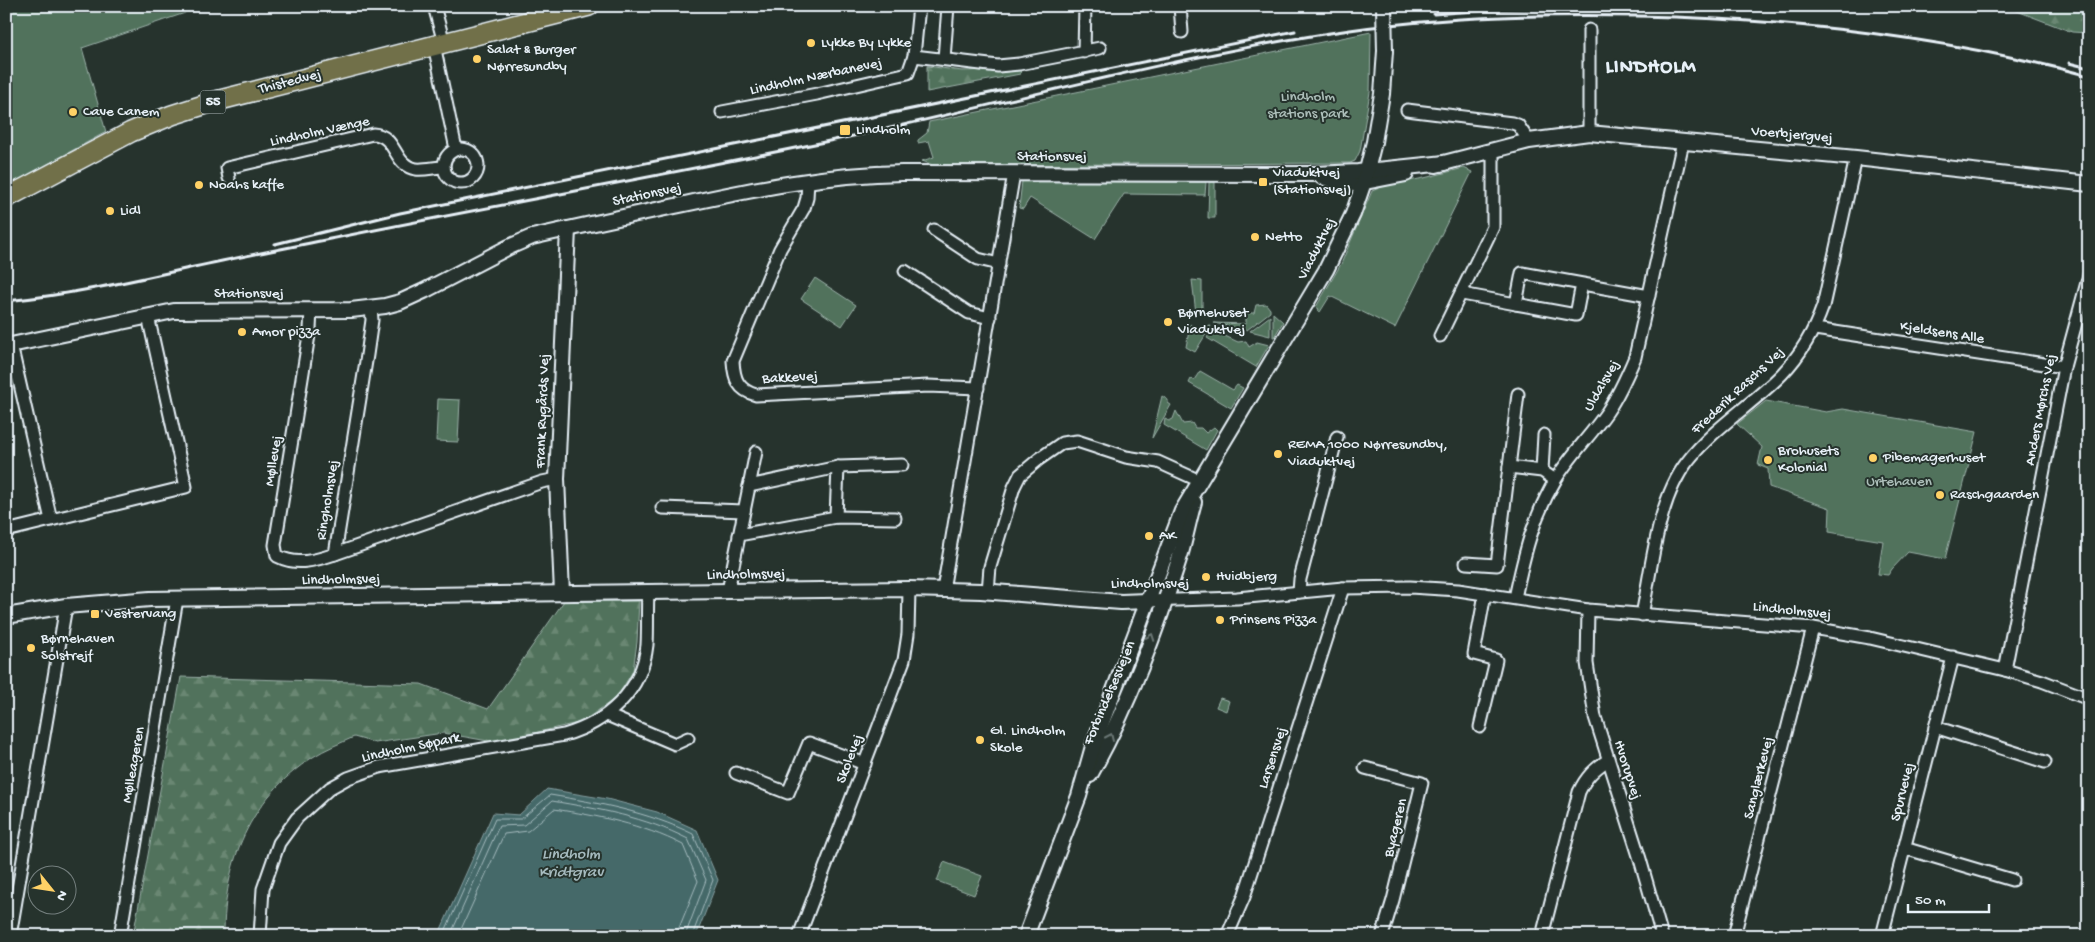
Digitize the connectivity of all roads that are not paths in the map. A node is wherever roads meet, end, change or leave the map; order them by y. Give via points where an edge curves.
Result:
1 (434, 6) edge
2 (589, 6) edge
3 (919, 6) edge
4 (948, 6) edge
5 (1085, 6) edge
6 (1180, 6) edge
7 (1384, 6) edge
8 (533, 13) edge
9 (1589, 30) dead end
10 (1182, 32) dead end
11 (439, 44) junction
12 (1100, 48) dead end
13 (1084, 52) junction
14 (914, 56) junction
15 (944, 60) junction
16 (1407, 110) dead end
17 (722, 112) dead end
18 (1588, 132) junction
19 (1529, 141) junction
20 (1683, 142) junction
21 (456, 149) junction
22 (1494, 150) junction
23 (1856, 158) junction
24 (444, 167) junction
25 (1014, 173) junction
26 (1365, 176) junction
27 (229, 178) dead end
28 (808, 181) junction
29 (2089, 184) edge
30 (6, 198) edge
31 (568, 229) junction
32 (934, 230) dead end
33 (999, 264) junction
34 (904, 271) dead end
35 (2089, 275) edge
36 (1582, 284) junction
37 (1462, 294) junction
38 (1649, 296) junction
39 (1516, 304) junction
40 (371, 308) junction
41 (311, 310) junction
42 (148, 316) junction
43 (990, 318) junction
44 (1815, 330) junction
45 (1440, 336) dead end
46 (9, 346) edge
47 (2064, 367) junction
48 (978, 388) junction
49 (1518, 394) dead end
50 (1544, 435) dead end
51 (1337, 437) dead end
52 (756, 452) dead end
53 (902, 465) dead end
54 (838, 467) junction
55 (1509, 467) junction
56 (1542, 471) junction
57 (557, 479) junction
58 (1555, 480) junction
59 (1200, 481) junction
60 (749, 486) junction
61 (662, 508) dead end
62 (744, 511) junction
63 (836, 517) junction
64 (895, 518) dead end
65 (51, 520) junction
66 (6, 531) edge
67 (740, 535) junction
68 (335, 554) junction
69 (1466, 563) dead end
70 (1343, 588) junction
71 (909, 589) junction
72 (943, 590) junction
73 (728, 591) junction
74 (648, 592) junction
75 (988, 592) junction
76 (1299, 592) junction
77 (562, 594) junction
78 (1485, 594) junction
79 (1515, 598) junction
80 (177, 599) junction
81 (1147, 601) junction
82 (1164, 601) junction
83 (66, 606) junction
84 (1588, 610) junction
85 (1642, 615) junction
86 (6, 616) edge
87 (1813, 628) junction
88 (1953, 657) junction
89 (2005, 670) junction
90 (2089, 699) edge
91 (607, 715) junction
92 (1480, 727) dead end
93 (1935, 727) junction
94 (688, 738) dead end
95 (1608, 760) junction
96 (2046, 762) dead end
97 (864, 764) junction
98 (1365, 768) dead end
99 (736, 773) dead end
100 (1079, 796) junction
101 (1904, 848) junction
102 (2012, 880) dead end
103 (10, 936) edge
104 (120, 936) edge
105 (260, 936) edge
106 (799, 936) edge
107 (1026, 936) edge
108 (1227, 936) edge
109 (1382, 936) edge
110 (1542, 936) edge
111 (1662, 936) edge
112 (1734, 936) edge
113 (1882, 936) edge

1 - 11 street
2 - 8 main road, Thistedvej / 55
3 - 14 street, Lindholm Nærbanevej
4 - 15 street
5 - 13 street
6 - 10 street
7 - 26 street, Viaduktvej, bridge via 1379,115
8 - 11 main road, Thistedvej / 55
9 - 18 street
11 - 21 street
11 - 30 main road, Thistedvej / 55 via 172,115 131,132
12 - 13 street
13 - 15 street via 998,66
14 - 15 street
14 - 17 street, Lindholm Nærbanevej via 908,73
16 - 19 street via 1512,122
18 - 19 street, Voerbjergvej
18 - 20 street, Voerbjergvej
19 - 22 street, Voerbjergvej
20 - 23 street, Voerbjergvej
20 - 38 street, Uldalsvej
21 - 24 street via 447,156
21 - 24 street via 466,150 474,156 478,166 474,176 464,182 453,180
22 - 26 street, Voerbjergvej via 1445,163
22 - 37 street via 1493,227
23 - 29 street, Voerbjergvej
23 - 44 street, Frederik Raschs Vej
24 - 27 street, Lindholm Vænge via 416,169 405,164 396,156 390,140 374,134 227,168
25 - 26 street, Stationsvej
25 - 28 street, Stationsvej via 874,174
25 - 33 street
26 - 59 street, Viaduktvej via 1326,270
28 - 31 street, Stationsvej via 746,190
28 - 48 street, Bakkevej via 804,208 780,249 733,360 733,373 741,388 756,395 928,386
31 - 40 street, Stationsvej via 532,237 410,298
31 - 57 street, Frank Rygårds Vej
32 - 33 street via 978,259
33 - 43 street
34 - 43 street via 969,313
35 - 47 street, Anders Mørchs Vej
36 - 38 street
36 - 39 street via 1522,273
36 - 39 street via 1576,315
37 - 39 street
37 - 45 street
38 - 58 street, Uldalsvej via 1635,357 1621,388 1607,412
40 - 41 street, Stationsvej
40 - 68 street, Ringholmsvej via 372,320
41 - 42 street, Stationsvej via 174,311
41 - 68 street, Møllevej via 275,545 277,556 298,563
42 - 46 street, Stationsvej
42 - 65 street via 186,487
43 - 48 street
44 - 47 street, Kjeldsens Alle
44 - 85 street, Frederik Raschs Vej via 1782,374 1706,440 1686,463 1664,510
46 - 65 street
47 - 89 street, Anders Mørchs Vej
48 - 72 street
49 - 55 street
50 - 56 street
51 - 76 street
52 - 60 street
53 - 54 street
54 - 60 street
54 - 63 street
55 - 56 street
55 - 69 street via 1497,565
56 - 58 street
57 - 68 street, Ringholmsvej
57 - 77 street, Frank Rygårds Vej
58 - 79 street, Uldalsvej via 1528,539
59 - 75 street via 1158,462 1126,457 1077,441 1062,443 1020,475 1014,487 990,567
59 - 81 street, Viaduktvej via 1182,511
59 - 82 street, Viaduktvej
60 - 62 street
61 - 62 street
62 - 67 street
63 - 64 street
63 - 67 street
65 - 66 street
67 - 73 street
70 - 76 street, Lindholmsvej
70 - 78 street, Lindholmsvej via 1410,587
70 - 108 street, Larsensvej via 1244,897
71 - 72 street, Lindholmsvej
71 - 73 street, Lindholmsvej
71 - 97 street, Skolevej via 904,660
72 - 75 street, Lindholmsvej
73 - 74 street, Lindholmsvej
74 - 77 street, Lindholmsvej
74 - 91 street, Lindholm Søpark via 647,646 643,662 631,690
75 - 81 street, Lindholmsvej
76 - 82 street, Lindholmsvej
77 - 80 street, Lindholmsvej
78 - 79 street, Lindholmsvej
78 - 92 street via 1474,654 1496,660
79 - 84 street, Lindholmsvej
80 - 83 street, Lindholmsvej
80 - 104 street, Mølleageren
81 - 82 street, Lindholmsvej
81 - 100 street, Forbindelsesvejen via 1094,743
100 -> 82 street, Forbindelsesvejen via 1127,701
83 - 86 street, Lindholmsvej
83 - 103 street
84 - 85 street, Lindholmsvej
84 - 95 street, Hvorupvej via 1590,689
85 - 87 street, Lindholmsvej
87 - 88 street, Lindholmsvej
87 - 112 street, Sanglærkevej
88 - 89 street, Lindholmsvej
88 - 93 street, Spurvevej
89 - 90 street, Lindholmsvej
91 - 94 street via 675,744
91 - 105 street, Lindholm Søpark via 564,735 379,767 330,788 297,818 279,843 263,889
93 - 96 street
93 - 101 street, Spurvevej
95 - 110 street via 1593,770 1579,792
95 - 111 street, Hvorupvej
97 - 99 street via 809,742 788,793
97 - 106 street, Skolevej
98 - 109 street, Byageren via 1422,783
100 - 107 street, Forbindelsesvejen
101 - 102 street
101 - 113 street, Spurvevej

